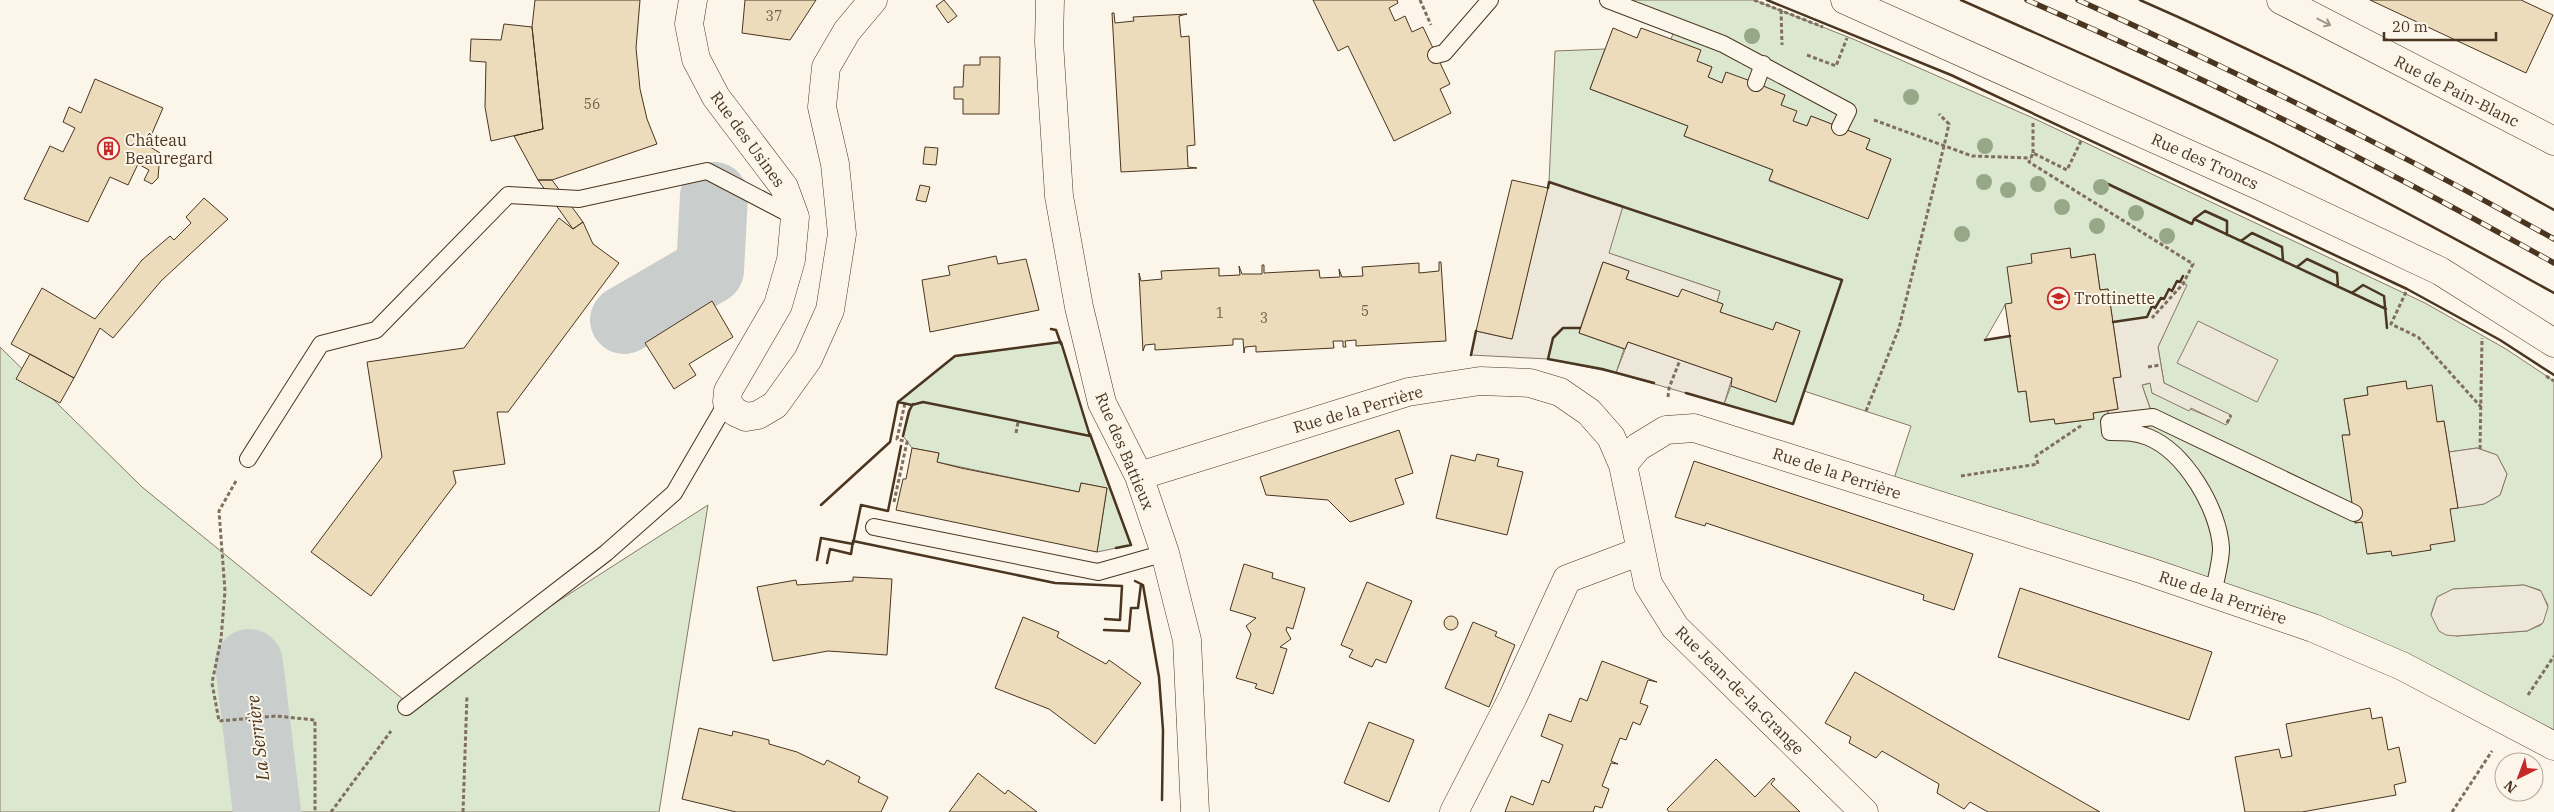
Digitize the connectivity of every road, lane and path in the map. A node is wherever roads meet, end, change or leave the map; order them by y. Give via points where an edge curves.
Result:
1 (693, 0) edge
2 (873, 0) edge
3 (1050, 0) edge
4 (1490, 0) edge
5 (1608, 0) edge
6 (1845, 0) edge
7 (2281, 0) edge
8 (1781, 10) dead end
9 (1782, 46) dead end
10 (1436, 55) dead end
11 (1808, 55) dead end
12 (1763, 64) junction
13 (1833, 64) dead end
14 (1756, 83) dead end
15 (1848, 111) junction
16 (1939, 114) dead end
17 (2033, 118) dead end
18 (1840, 127) dead end
19 (2554, 141) edge
20 (1944, 146) junction
21 (2032, 155) junction
22 (2063, 168) dead end
23 (795, 217) junction
24 (2152, 318) dead end
25 (2392, 324) dead end
26 (2482, 335) dead end
27 (2554, 343) edge
28 (1680, 360) dead end
29 (2160, 366) dead end
30 (2148, 368) dead end
31 (1672, 379) dead end
32 (905, 403) dead end
33 (731, 407) junction
34 (2481, 407) junction
35 (1866, 411) dead end
36 (1018, 422) dead end
37 (2109, 422) junction
38 (1016, 433) dead end
39 (2480, 449) dead end
40 (248, 459) joint
41 (1623, 464) junction
42 (1139, 476) junction
43 (1964, 476) dead end
44 (2354, 513) dead end
45 (881, 528) joint
46 (1641, 551) junction
47 (1165, 553) junction
48 (2213, 593) junction
49 (2554, 656) edge
50 (457, 667) junction
51 (2527, 697) dead end
52 (406, 707) joint
53 (2554, 746) edge
54 (2493, 748) dead end
55 (315, 812) edge
56 (331, 812) edge
57 (463, 812) edge
58 (1195, 812) edge
59 (1454, 812) edge
60 (1864, 812) edge
61 (2452, 812) edge

1 - 23 street, Rue des Usines via 689,24 696,59 716,97 784,187
2 - 33 street via 847,31 826,67 822,107 835,164 842,234 830,310 808,359 775,405 758,415 746,417
3 - 42 street, Rue des Battieux via 1049,42 1059,196 1077,298 1102,403
4 - 10 lane via 1444,53
5 - 12 lane via 1673,33 1723,44
6 - 27 street, Rue des Troncs via 2253,183 2440,271
7 -> 19 street, Rue de Pain-Blanc
8 - 9 path
11 - 13 path
12 - 14 lane
12 - 15 lane
15 - 18 lane
15 - 20 path
16 - 20 path via 1949,124
17 - 21 path
20 - 21 path via 1972,156
20 - 35 path via 1899,328
21 - 22 path
21 - 24 path via 2029,162 2193,264 2183,284
23 - 33 street, Rue des Usines via 791,260 778,306 728,391
23 - 40 lane via 707,172 579,199 508,195 376,330 321,344
25 - 34 path via 2418,337
26 - 34 path
28 - 31 path
29 - 30 path
32 - 45 path via 897,439 907,442
33 - 50 lane via 674,493 606,553
34 - 39 path
36 - 38 path
37 - 43 path via 2079,426 2036,456 2038,464
37 - 44 lane via 2153,417
37 - 48 lane via 2110,432 2149,437 2171,453 2204,493 2220,544
40 - 55 path via 219,511 225,590 221,639 212,683 219,722 276,716 316,720
41 - 42 street, Rue de la Perrière via 1611,437 1589,412 1560,392 1530,382 1480,381 1408,392
41 - 46 street, Rue Jean-de-la-Grange
41 - 48 street, Rue de la Perrière via 1638,447 1666,430 1694,428
42 - 47 street, Rue des Battieux
45 - 47 lane via 1098,572
46 - 59 street via 1567,579 1513,697
46 - 60 street, Rue Jean-de-la-Grange via 1648,584 1675,627
47 - 58 street, Rue des Battieux via 1187,640
48 - 53 street, Rue de la Perrière via 2313,628 2402,666
49 - 51 path
50 - 52 lane
50 - 57 path via 468,700
52 - 56 path
54 - 61 path

